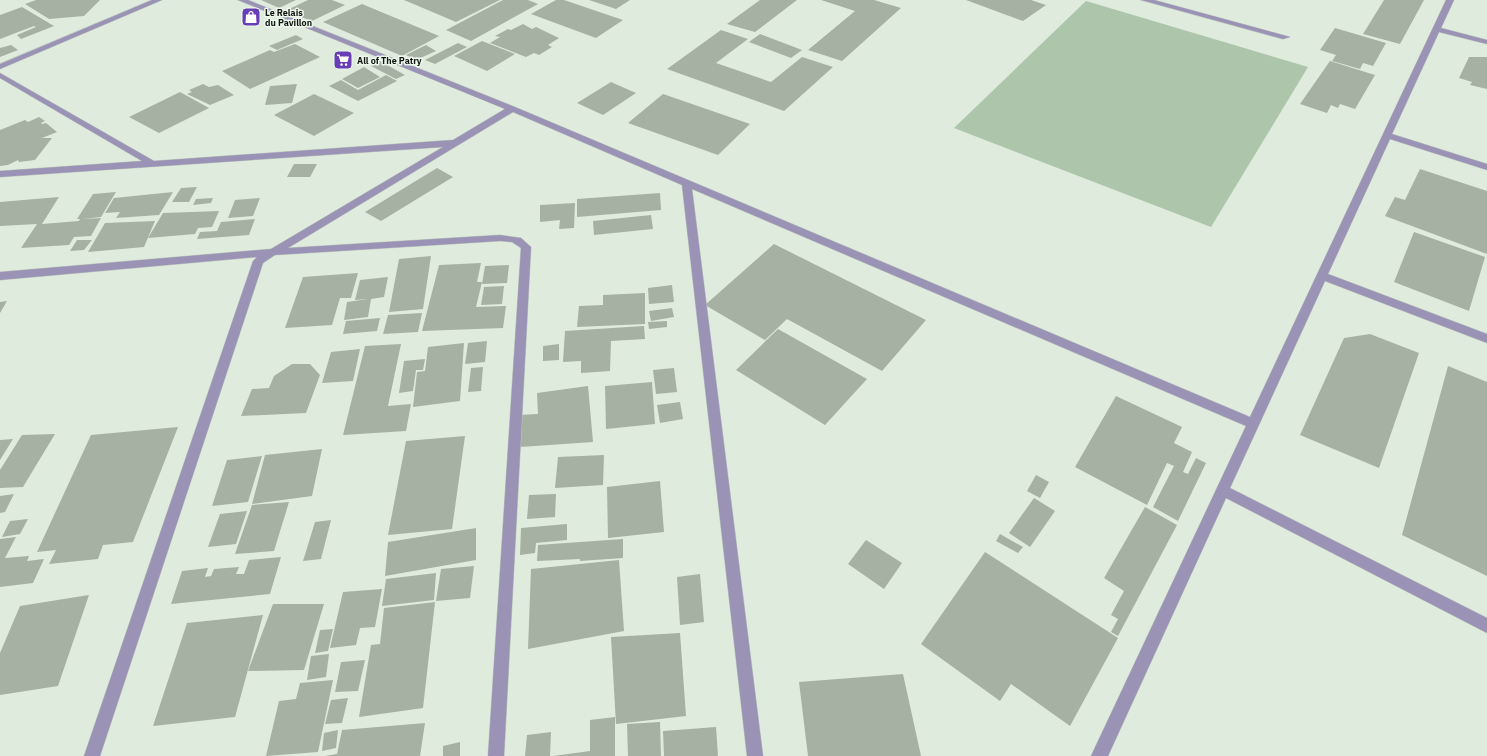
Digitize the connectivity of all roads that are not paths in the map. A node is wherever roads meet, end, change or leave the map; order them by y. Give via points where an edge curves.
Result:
1 (158, 0) edge
2 (242, 0) edge
3 (1145, 0) edge
4 (1450, 0) edge
5 (1437, 29) junction
6 (1286, 37) dead end
7 (1487, 42) edge
8 (0, 67) edge
9 (0, 75) edge
10 (512, 109) junction
11 (1387, 135) junction
12 (456, 143) junction
13 (153, 164) junction
14 (1487, 167) edge
15 (0, 174) edge
16 (687, 184) junction
17 (274, 252) junction
18 (0, 276) edge
19 (1322, 276) junction
20 (1487, 339) edge
21 (1253, 424) junction
22 (1222, 490) junction
23 (1487, 626) edge
24 (92, 756) edge
25 (496, 756) edge
26 (755, 756) edge
27 (1099, 756) edge

1 - 8 street
2 - 10 street
3 - 6 street
4 - 5 street
5 - 7 street
5 - 11 street
9 - 13 street
10 - 12 street
10 - 16 street
11 - 14 street
11 - 19 street
12 - 13 street
12 - 17 street
13 - 15 street
16 - 21 street
16 - 26 street
17 - 18 street
17 - 24 street via 258,261
17 - 25 street via 500,238 514,238 526,247
19 - 20 street
19 - 21 street
21 - 22 street
22 - 23 street
22 - 27 street

